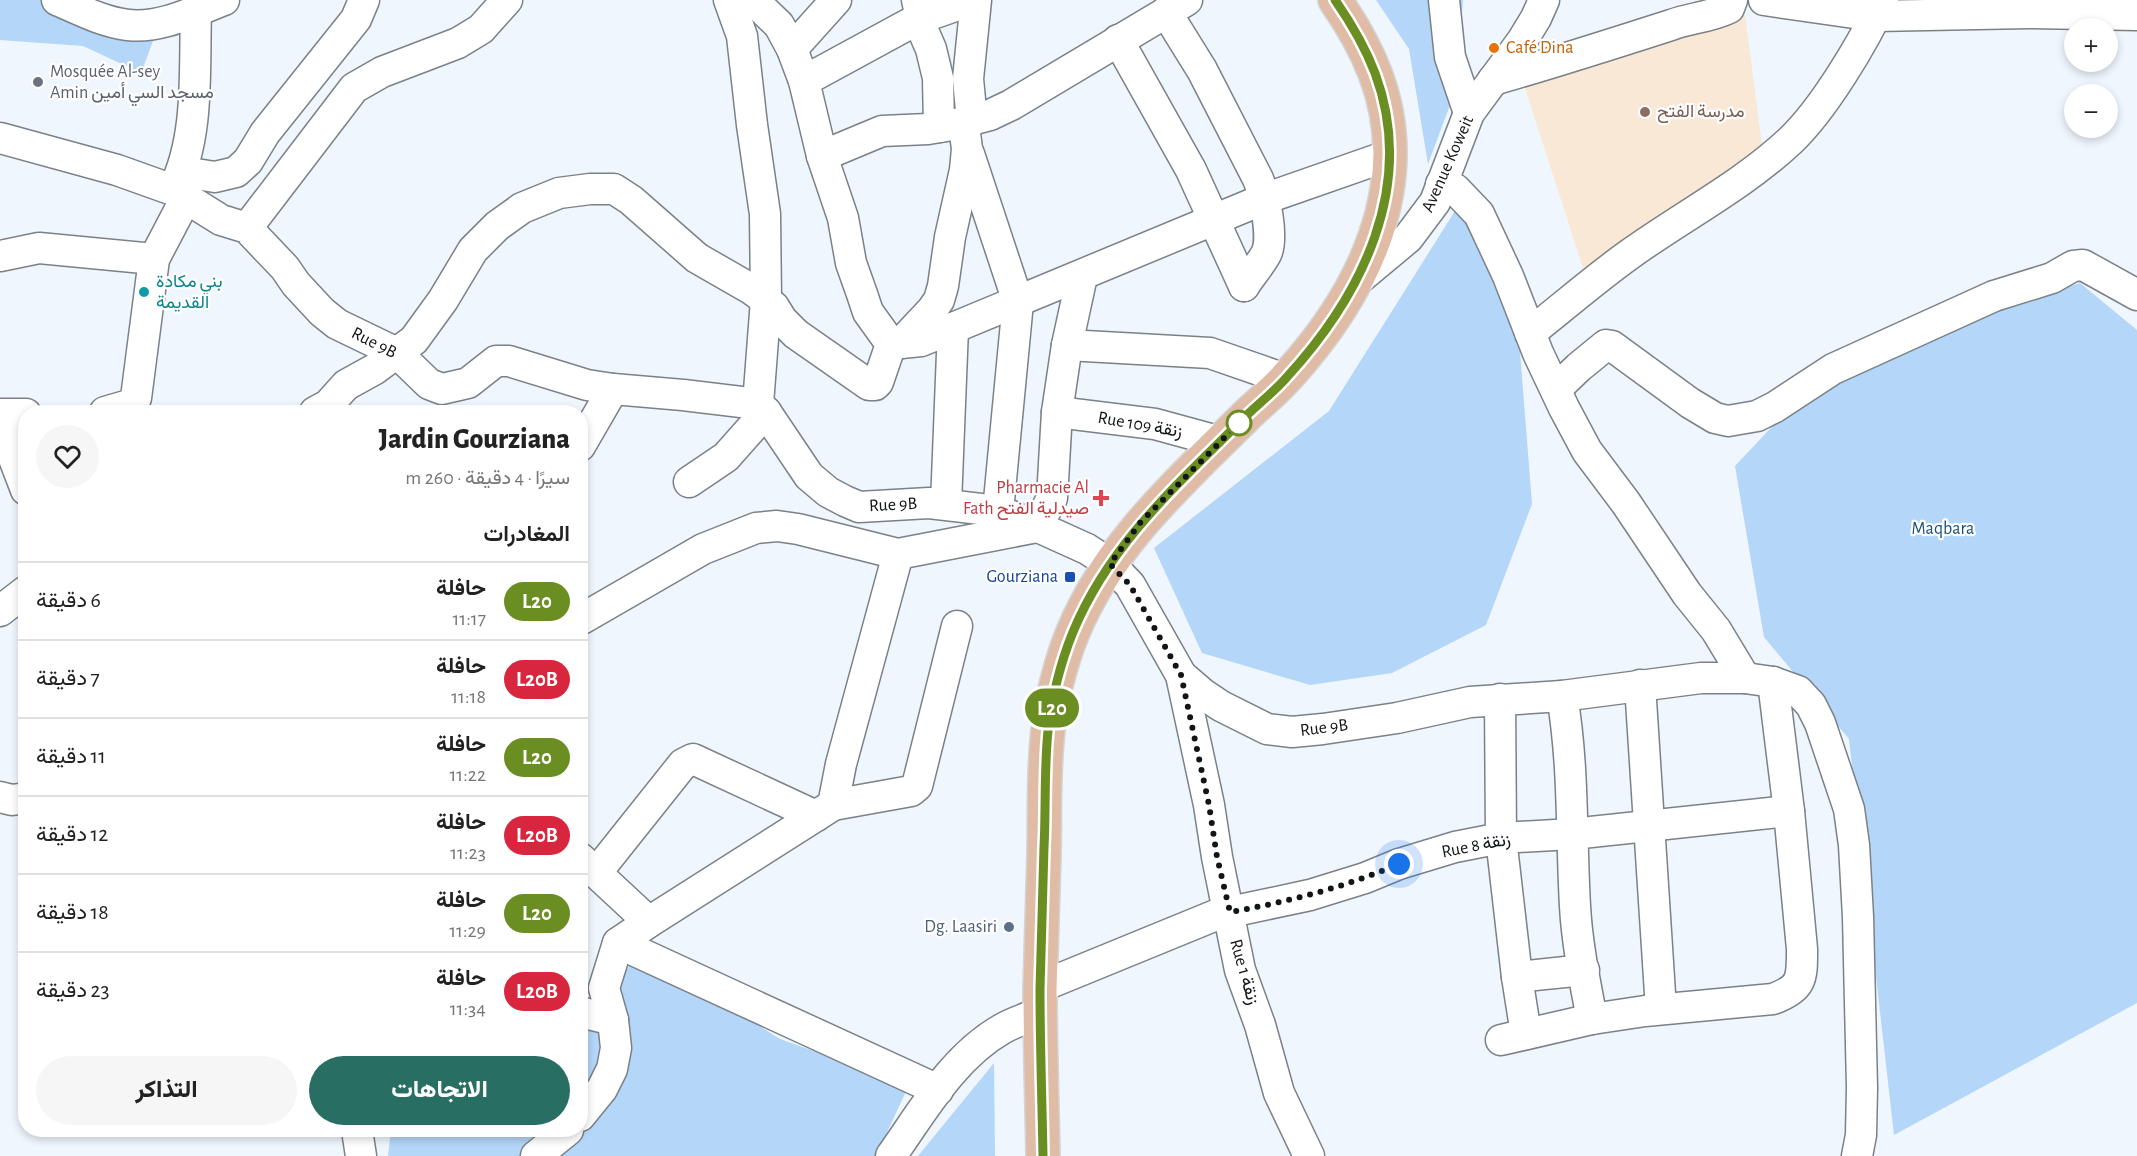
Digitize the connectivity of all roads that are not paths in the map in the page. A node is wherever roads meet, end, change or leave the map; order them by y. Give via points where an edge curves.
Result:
1 (57, 0) edge
2 (224, 0) edge
3 (507, 0) edge
4 (729, 0) edge
5 (836, 0) edge
6 (974, 0) edge
7 (1335, 0) edge
8 (1444, 0) edge
9 (1544, 0) edge
10 (1732, 0) edge
11 (1764, 0) edge
12 (358, 1) edge
13 (759, 2) edge
14 (87, 6) edge
15 (1177, 6) edge
16 (1879, 8) edge
17 (918, 9) edge
18 (196, 11) junction
19 (2137, 15) edge
20 (1118, 40) junction
21 (792, 49) junction
22 (1493, 80) junction
23 (804, 81) junction
24 (1469, 113) junction
25 (958, 133) junction
26 (0, 138) edge
27 (1390, 155) junction
28 (822, 156) junction
29 (1441, 184) junction
30 (181, 187) junction
31 (1264, 199) junction
32 (1215, 220) junction
33 (247, 228) junction
34 (0, 256) edge
35 (154, 259) junction
36 (1082, 276) junction
37 (1354, 283) junction
38 (2137, 295) edge
39 (766, 300) junction
40 (1018, 302) junction
41 (953, 328) junction
42 (1530, 333) junction
43 (896, 344) junction
44 (1066, 345) junction
45 (397, 353) junction
46 (1285, 379) junction
47 (1556, 388) junction
48 (613, 389) junction
49 (445, 401) edge
50 (129, 405) edge
51 (328, 405) edge
52 (762, 408) junction
53 (1057, 412) junction
54 (0, 414) edge
55 (18, 414) edge
56 (0, 422) edge
57 (588, 432) edge
58 (1221, 442) junction
59 (18, 469) edge
60 (689, 482) dead end
61 (946, 504) junction
62 (998, 512) junction
63 (1037, 526) junction
64 (898, 554) junction
65 (1110, 564) junction
66 (18, 595) edge
67 (0, 611) edge
68 (588, 615) edge
69 (957, 626) dead end
70 (1181, 675) junction
71 (1770, 682) junction
72 (1640, 685) junction
73 (1562, 696) junction
74 (1500, 699) junction
75 (0, 797) edge
76 (18, 799) edge
77 (824, 811) junction
78 (1789, 811) junction
79 (1648, 825) junction
80 (1572, 834) junction
81 (1500, 838) junction
82 (589, 865) edge
83 (1230, 912) junction
84 (649, 922) junction
85 (618, 943) junction
86 (1584, 970) junction
87 (1517, 977) junction
88 (1040, 1000) junction
89 (1661, 1009) junction
90 (588, 1014) edge
91 (1592, 1019) junction
92 (613, 1020) junction
93 (938, 1090) junction
94 (588, 1106) edge
95 (358, 1137) edge
96 (559, 1137) edge
97 (362, 1156) edge
98 (536, 1156) edge
99 (891, 1156) edge
100 (1043, 1156) edge
101 (1309, 1156) edge
102 (1857, 1156) edge

1 - 14 street
2 - 18 street
3 - 33 street via 480,29 458,43 382,72 354,88
4 - 39 street via 742,36 765,214
5 - 21 street
6 - 17 street
6 - 25 street via 968,79 971,110
7 - 27 main road via 1376,75
8 - 24 street via 1450,57
9 - 22 street, Avenue Koweit via 1522,41
10 - 22 street via 1729,8 1721,11
11 - 16 street
12 - 30 street via 356,20 265,133 248,161 236,172
13 - 21 street via 779,25
14 - 18 street via 107,21 129,26 159,23
15 - 20 street
15 - 31 street
16 - 19 street
16 - 42 street via 1826,97 1792,140 1629,254
17 - 23 street
17 - 25 street
18 - 30 street via 192,118
20 - 25 street
20 - 32 street
21 - 23 street
22 - 24 street, Avenue Koweit
23 - 28 street
24 - 29 street, Avenue Koweit
25 - 28 street via 882,131
25 - 40 street
25 - 43 street via 965,171 939,300 919,325
26 - 30 street, Rue 9B
27 - 31 street
27 - 37 main road via 1378,234
28 - 43 street via 868,312
29 - 37 street, Avenue Koweit via 1435,202 1408,238
29 - 42 street via 1455,189 1479,214
30 - 33 street, Rue 9B via 221,219
30 - 35 street
31 - 32 street
31 - 32 street via 1270,244 1244,286
32 - 36 street
33 - 45 street, Rue 9B via 322,312 337,324
34 - 35 street via 39,248
35 - 50 street via 136,398
36 - 40 street
36 - 44 street
37 - 46 main road via 1334,321
38 - 47 street via 2083,265 2073,266 2052,278 1994,296 1844,364 1757,416 1728,421 1690,403 1612,346 1598,350
39 - 43 street via 796,334 869,385 878,382
39 - 45 street via 697,258 614,189 559,193 522,208 483,238 414,340
39 - 52 street
40 - 41 street
40 - 62 street
41 - 43 street via 921,341
41 - 61 street
42 - 47 street
44 - 46 street via 1210,353
44 - 53 street
45 - 49 street, Rue 9B
45 - 51 street via 346,385
46 - 58 main road
47 - 71 street via 1587,451 1687,594 1716,630
48 - 49 street, Rue 9B via 560,378 509,361 496,361
48 - 52 street, Rue 9B
48 - 57 street
52 - 60 street via 726,457
52 - 61 street, Rue 9B via 809,477 828,492 859,507
53 - 58 street, Rue 109 زنقة via 1155,424
53 - 63 street via 1052,498
54 - 55 street
56 - 59 street
58 - 65 main road via 1140,523
61 - 62 street, Rue 9B
62 - 63 street, Rue 9B
63 - 64 street
63 - 65 street, Rue 9B
64 - 68 street via 798,529 756,528 703,549
64 - 77 street via 841,764
65 - 70 street, Rue 9B via 1130,585
65 - 88 main road via 1073,632 1048,731
66 - 67 street
69 - 77 street via 917,786 910,791
70 - 74 street, Rue 9B via 1203,694 1253,724 1292,732
70 - 83 street, Rue 1 زنقة
71 - 72 street, Rue 9B via 1701,678
71 - 78 street
71 - 102 street via 1807,700 1820,723 1849,809 1858,892 1862,1088
72 - 73 street, Rue 9B
72 - 79 street
73 - 74 street, Rue 9B
73 - 80 street
74 - 81 street
75 - 76 street
77 - 82 street via 693,759 683,764
77 - 84 street
78 - 79 street, Rue 8 زنقة
78 - 89 street via 1802,949 1798,985 1773,999
79 - 80 street, Rue 8 زنقة
79 - 89 street
80 - 81 street, Rue 8 زنقة
80 - 86 street via 1575,909
81 - 83 street, Rue 8 زنقة via 1412,860 1310,896
81 - 87 street
82 - 84 street
83 - 88 street, Rue 8 زنقة via 1216,915
83 - 101 street, Rue 1 زنقة via 1240,970 1275,1081
84 - 85 street
85 - 92 street via 604,988
85 - 93 street
86 - 87 street
86 - 91 street
87 - 91 street via 1513,1037
88 - 93 street, Rue 8 زنقة via 970,1053
88 - 100 main road
89 - 91 street
90 - 92 street
92 - 94 street via 616,1048 612,1069
93 - 99 street, Rue 8 زنقة
95 - 97 street
96 - 98 street

